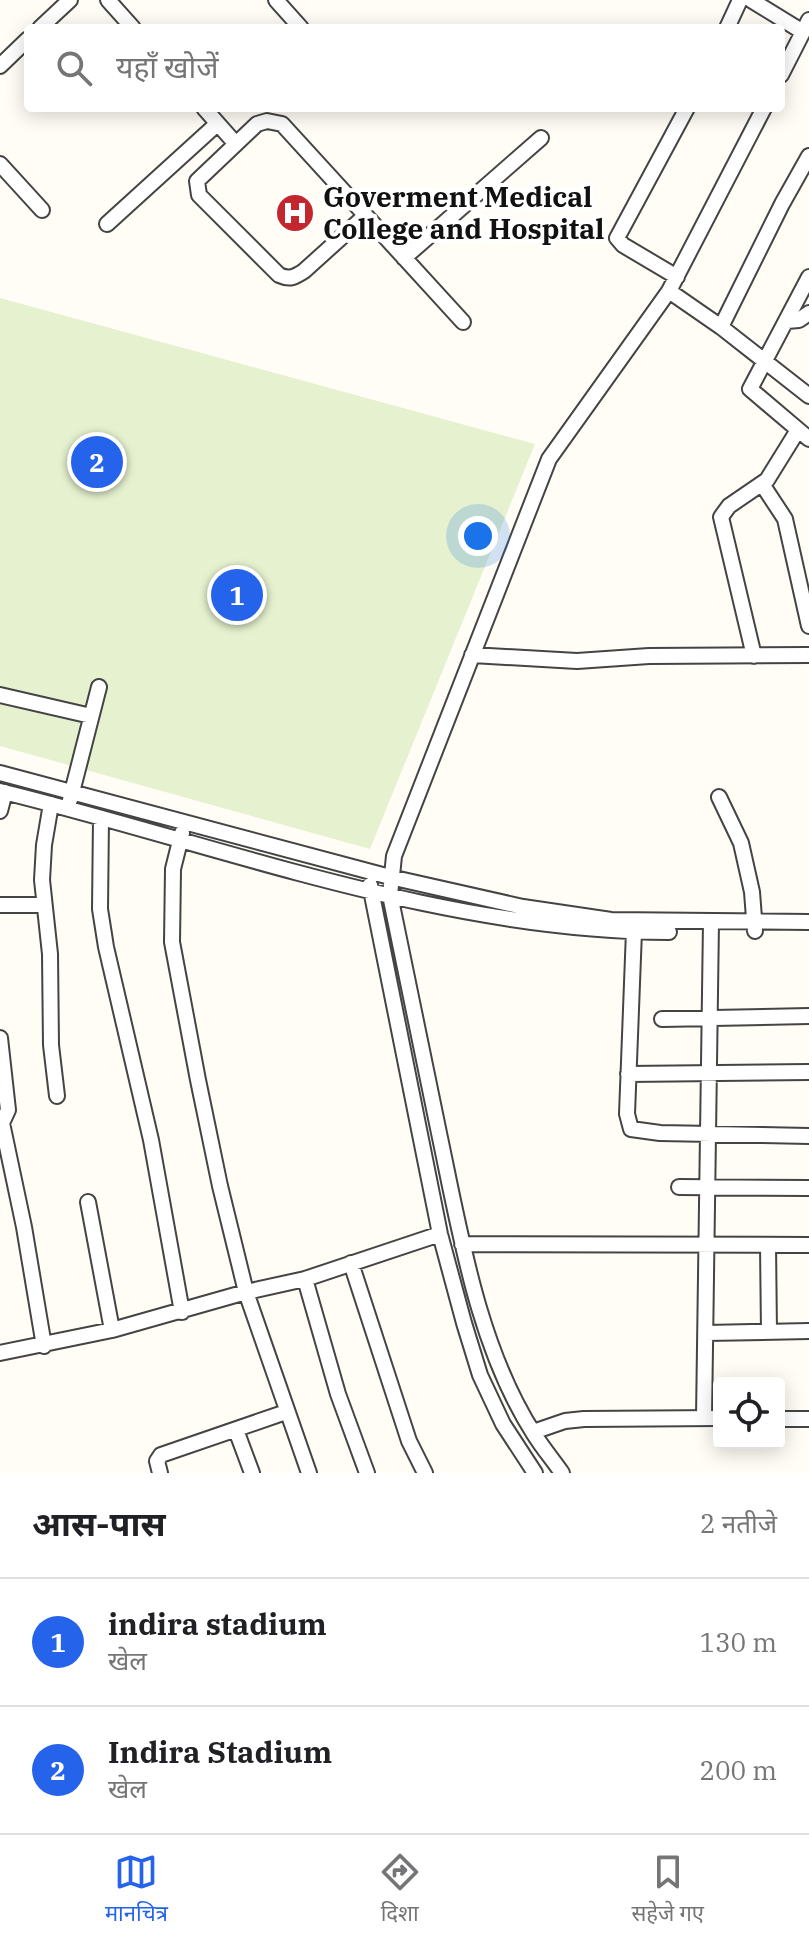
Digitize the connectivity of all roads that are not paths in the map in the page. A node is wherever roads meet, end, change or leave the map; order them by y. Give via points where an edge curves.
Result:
1 (70, 0) edge
2 (108, 0) edge
3 (276, 0) edge
4 (740, 0) edge
5 (751, 0) edge
6 (44, 24) edge
7 (129, 24) edge
8 (297, 24) edge
9 (729, 24) edge
10 (806, 26) edge
11 (24, 43) edge
12 (0, 66) edge
13 (785, 67) edge
14 (207, 112) edge
15 (685, 112) edge
16 (762, 112) edge
17 (217, 124) junction
18 (541, 138) dead end
19 (235, 143) junction
20 (809, 156) edge
21 (0, 164) edge
22 (42, 210) dead end
23 (365, 216) junction
24 (107, 224) dead end
25 (404, 258) junction
26 (677, 277) junction
27 (809, 277) edge
28 (669, 291) junction
29 (809, 313) edge
30 (787, 321) junction
31 (463, 322) dead end
32 (721, 327) junction
33 (765, 362) junction
34 (808, 392) edge
35 (803, 435) edge
36 (762, 484) junction
37 (809, 626) edge
38 (472, 655) junction
39 (809, 655) edge
40 (754, 656) junction
41 (99, 687) dead end
42 (0, 695) edge
43 (91, 716) junction
44 (0, 773) edge
45 (2, 791) edge
46 (71, 792) junction
47 (719, 797) dead end
48 (51, 804) junction
49 (68, 808) junction
50 (0, 811) edge
51 (101, 818) junction
52 (185, 822) junction
53 (180, 839) junction
54 (370, 872) junction
55 (390, 877) junction
56 (371, 892) junction
57 (390, 895) junction
58 (0, 905) edge
59 (44, 905) junction
60 (809, 922) edge
61 (711, 927) junction
62 (754, 927) junction
63 (634, 931) junction
64 (809, 931) edge
65 (809, 1016) edge
66 (711, 1018) junction
67 (662, 1019) dead end
68 (0, 1038) edge
69 (809, 1072) edge
70 (710, 1073) junction
71 (628, 1074) junction
72 (57, 1096) dead end
73 (709, 1134) junction
74 (809, 1136) edge
75 (679, 1187) dead end
76 (708, 1187) junction
77 (809, 1188) edge
78 (88, 1202) dead end
79 (440, 1234) junction
80 (462, 1244) junction
81 (768, 1245) junction
82 (809, 1245) edge
83 (707, 1246) junction
84 (351, 1263) junction
85 (305, 1279) junction
86 (246, 1292) junction
87 (182, 1312) junction
88 (112, 1330) junction
89 (809, 1331) edge
90 (769, 1332) junction
91 (706, 1333) junction
92 (44, 1346) junction
93 (0, 1353) edge
94 (286, 1412) junction
95 (712, 1418) edge
96 (785, 1419) edge
97 (809, 1419) edge
98 (236, 1430) junction
99 (533, 1432) junction
100 (160, 1473) edge
101 (252, 1473) edge
102 (309, 1473) edge
103 (367, 1473) edge
104 (425, 1473) edge
105 (535, 1473) edge
106 (562, 1473) edge

1 - 6 street
2 - 7 street
3 - 8 street
4 - 9 street
5 - 10 street
10 - 13 street
11 - 12 street
14 - 17 street
15 - 26 street via 617,238
16 - 26 street
17 - 19 street
17 - 24 street
18 - 25 street
19 - 23 street via 257,124 282,124
19 - 23 street via 202,174 196,188 286,279 304,271
20 - 32 street
21 - 22 street
23 - 25 street
25 - 31 street
26 - 28 street
27 - 30 street
28 - 32 street
28 - 38 street via 549,459
29 - 30 street
30 - 33 street
32 - 33 street
33 - 34 street
33 - 35 street via 750,389
35 - 36 street
36 - 37 street via 785,519
36 - 40 street via 721,517
38 - 40 street via 577,661
38 - 55 street
39 - 40 street
41 - 43 street
42 - 43 street
43 - 46 street
44 - 46 street
45 - 48 street
45 - 50 street
46 - 49 street
46 - 52 street
47 - 62 street via 741,843
48 - 49 street
48 - 59 street via 42,862
49 - 51 street
51 - 53 street
51 - 87 street via 100,909 106,947 151,1140
52 - 53 street
52 - 54 street
53 - 56 street
53 - 86 street via 173,869 172,942
54 - 55 street
54 - 56 street
55 - 57 street
55 - 61 street via 580,917
56 - 57 street
56 - 79 street
57 - 63 street via 553,925
57 - 80 street
58 - 59 street
59 - 72 street
60 - 62 street
61 - 62 street
61 - 63 street
61 - 66 street
62 - 64 street
63 - 71 street
65 - 66 street
66 - 67 street
66 - 70 street
68 - 92 street via 8,1110 2,1123
69 - 70 street
70 - 71 street
70 - 73 street
71 - 73 street via 631,1129
73 - 74 street
73 - 76 street
75 - 76 street
76 - 77 street
76 - 83 street
78 - 88 street
79 - 84 street
79 - 105 street via 480,1375
80 - 83 street
80 - 99 street via 499,1363
81 - 82 street
81 - 83 street
81 - 90 street
83 - 91 street
84 - 85 street
84 - 104 street via 409,1441
85 - 86 street
85 - 103 street
86 - 87 street
86 - 94 street
87 - 88 street
88 - 92 street
89 - 90 street
90 - 91 street
91 - 95 street
92 - 93 street
94 - 98 street
94 - 102 street
95 - 99 street via 584,1419
96 - 97 street
98 - 100 street via 161,1455
98 - 101 street
99 - 106 street

